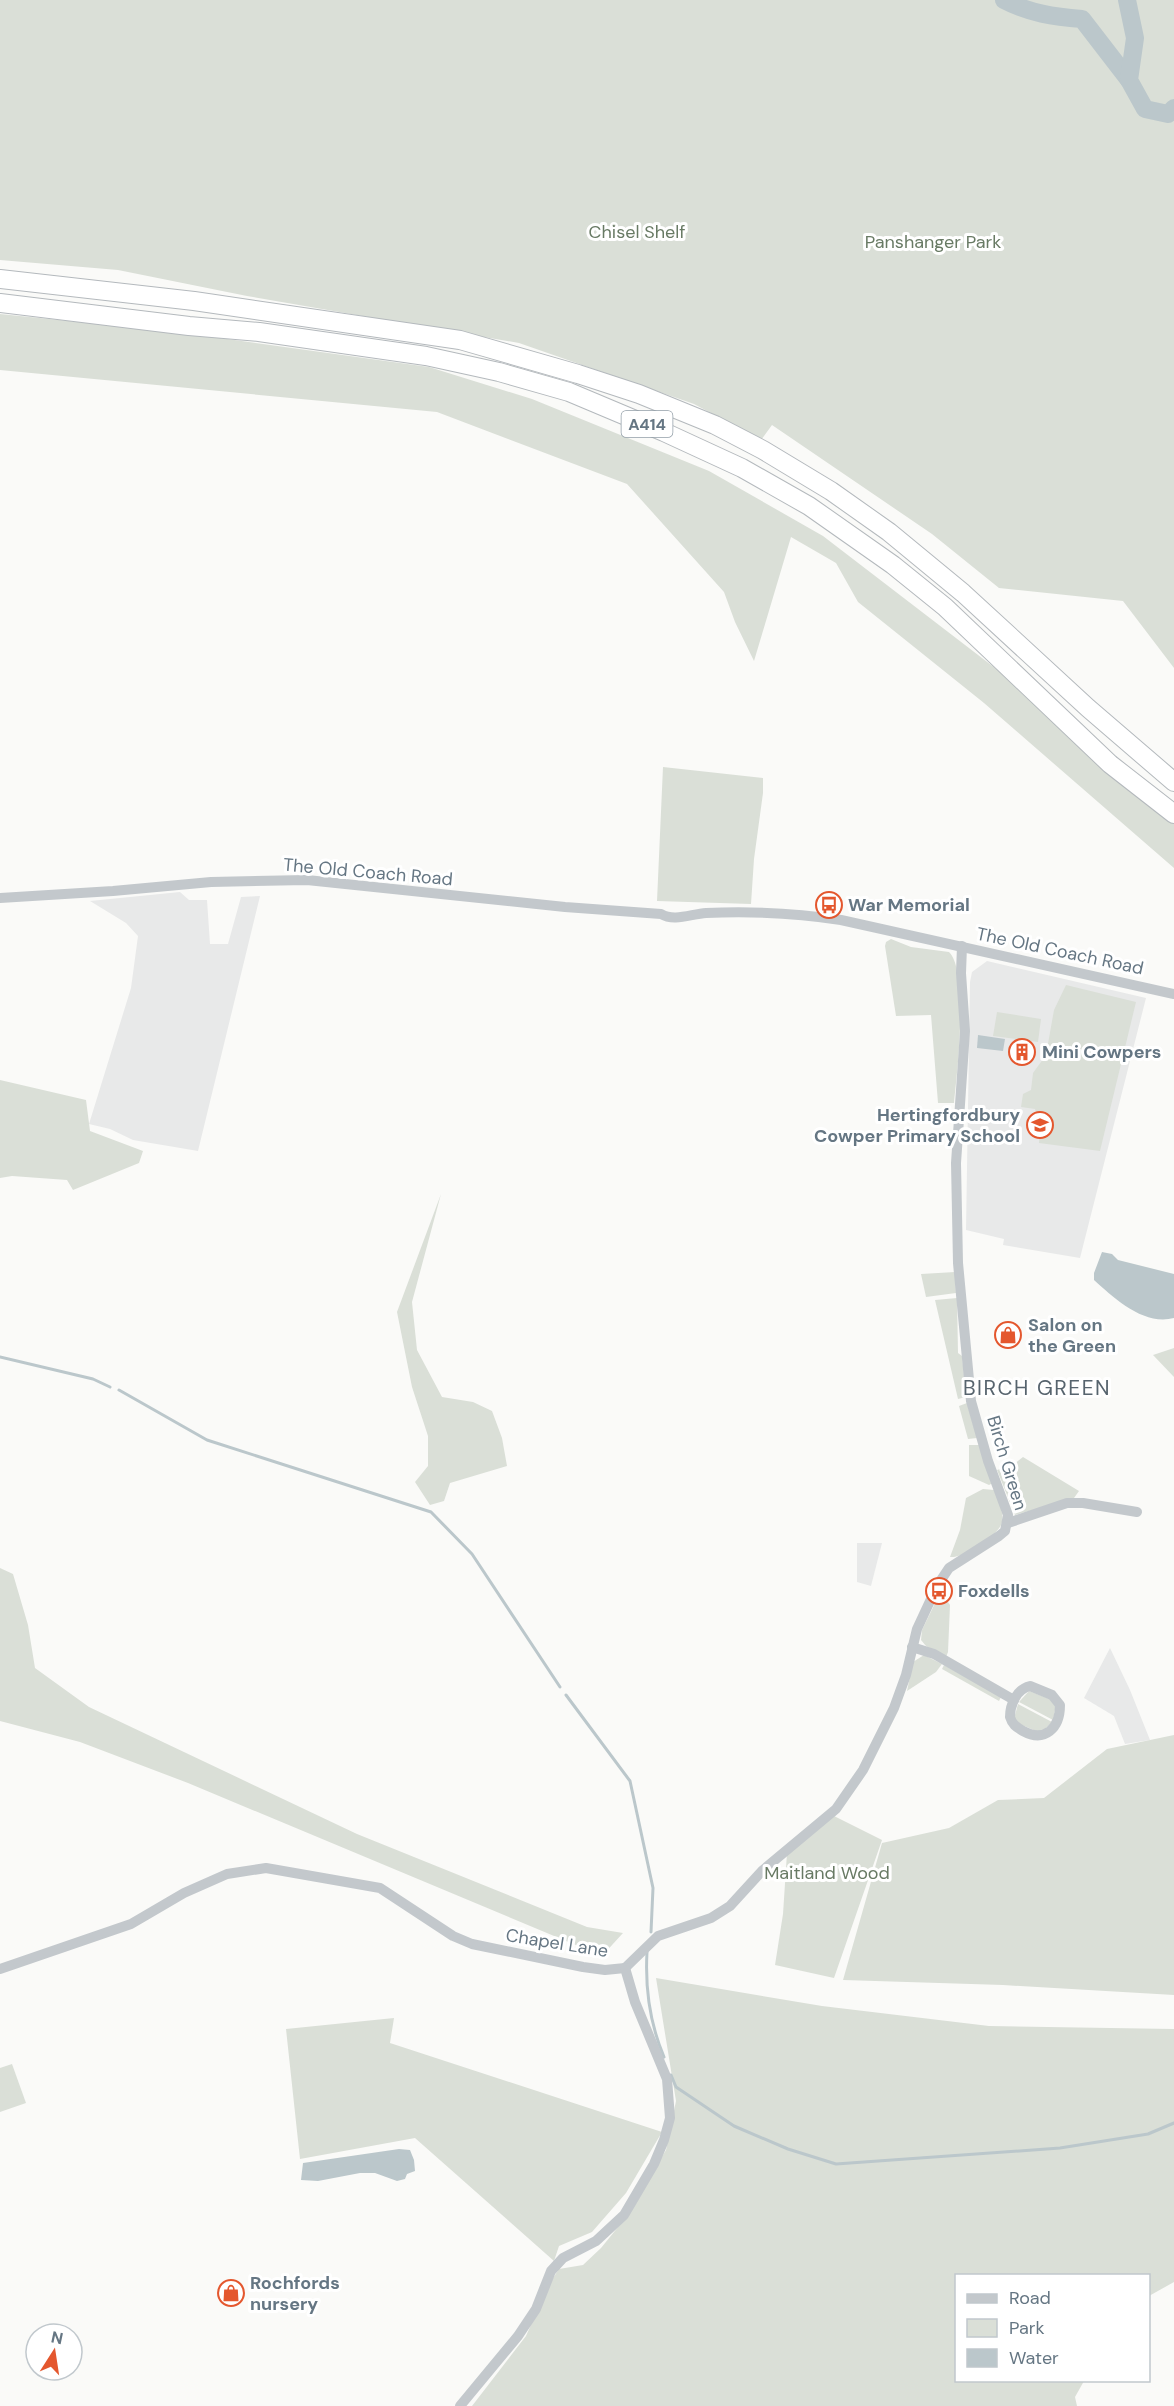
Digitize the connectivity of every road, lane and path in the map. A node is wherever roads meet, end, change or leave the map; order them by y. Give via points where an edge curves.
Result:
1 (0, 279) edge
2 (0, 303) edge
3 (1174, 782) edge
4 (1174, 814) edge
5 (0, 898) edge
6 (962, 946) junction
7 (1174, 994) edge
8 (1137, 1512) dead end
9 (1008, 1522) junction
10 (912, 1647) junction
11 (1014, 1700) junction
12 (625, 1968) junction
13 (0, 1969) edge
14 (460, 2406) edge

1 - 3 highway, A414 via 206,302 460,340 589,377 715,425 831,491 889,532
2 - 4 highway, A414 via 259,332 426,356 569,392 664,432 800,500 893,565 953,615 1110,764
5 - 6 street, The Old Coach Road via 211,882 307,880 661,914 768,912 815,916
6 - 7 street, The Old Coach Road
6 - 9 street, Birch Green via 965,1031 956,1186 963,1326 971,1401 988,1461 1006,1505
8 - 9 street via 1067,1503
9 - 10 street, Birch Green via 999,1536 950,1568 929,1600
10 - 11 street via 934,1654
10 - 12 street, Birch Green via 894,1708 863,1770 836,1809 763,1870 730,1906 711,1918 658,1936
11 - 11 street via 1022,1689 1030,1686 1055,1697 1060,1705 1059,1714 1047,1734 1032,1736 1012,1722
12 - 13 street, Chapel Lane via 583,1967 472,1944 453,1936 380,1888 266,1868 227,1874 184,1893 131,1924
12 - 14 street, Chapel Lane via 666,2079 670,2118 664,2140 624,2215 596,2241 563,2258 551,2271 536,2309 518,2336

